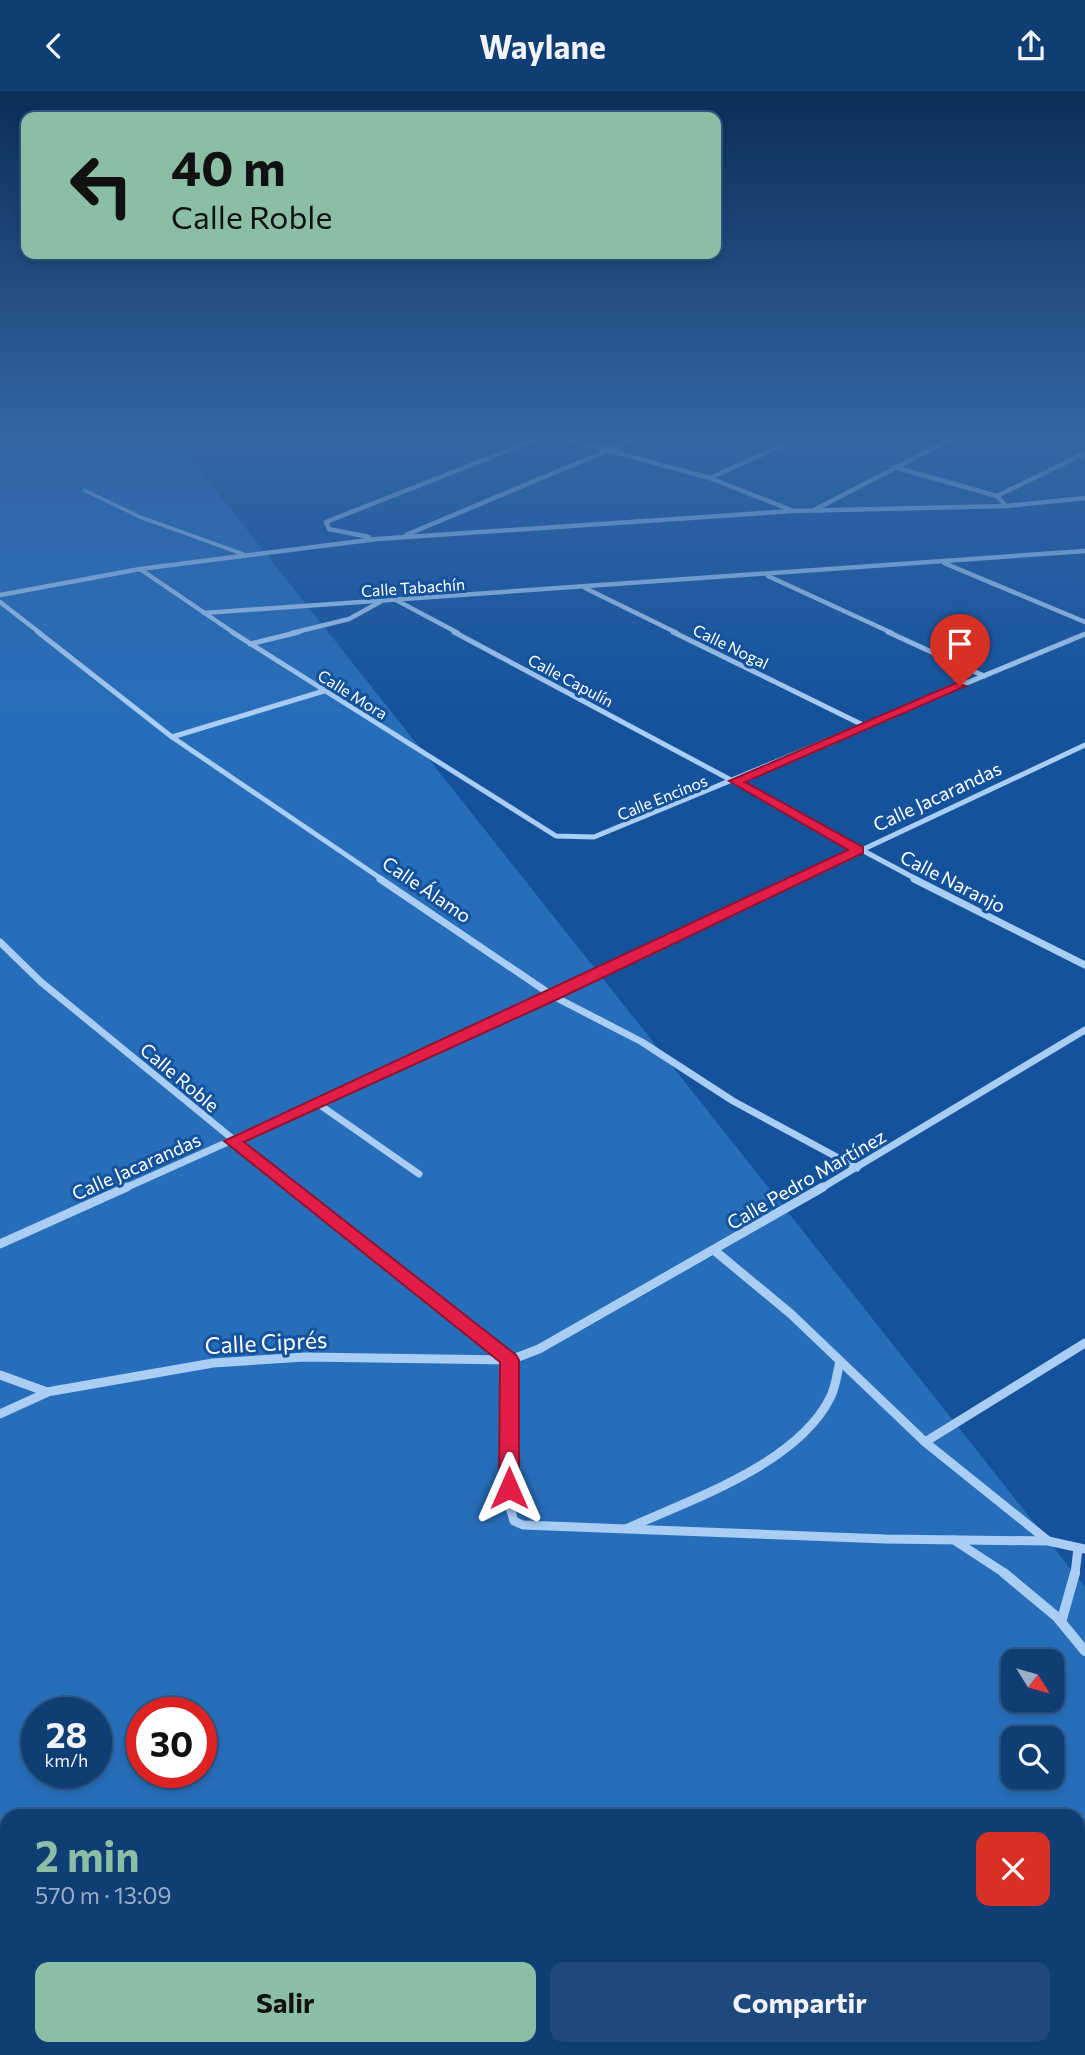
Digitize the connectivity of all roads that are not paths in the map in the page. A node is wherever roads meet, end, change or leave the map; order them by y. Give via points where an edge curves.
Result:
1 (167, 527) edge
2 (328, 527) edge
3 (425, 527) edge
4 (556, 527) edge
5 (400, 537) junction
6 (377, 539) junction
7 (1085, 551) edge
8 (243, 554) junction
9 (940, 562) junction
10 (140, 569) junction
11 (765, 575) junction
12 (583, 587) junction
13 (0, 595) edge
14 (396, 600) junction
15 (381, 601) junction
16 (0, 602) edge
17 (204, 613) junction
18 (1085, 622) edge
19 (1085, 634) edge
20 (250, 644) junction
21 (984, 675) junction
22 (324, 691) junction
23 (867, 727) junction
24 (172, 737) junction
25 (1085, 745) edge
26 (735, 781) junction
27 (556, 836) joint
28 (858, 850) junction
29 (0, 942) edge
30 (1085, 965) edge
31 (553, 996) junction
32 (1085, 1030) edge
33 (317, 1103) junction
34 (233, 1141) junction
35 (858, 1168) junction
36 (419, 1174) dead end
37 (0, 1244) edge
38 (715, 1251) junction
39 (1085, 1343) edge
40 (538, 1349) joint
41 (510, 1360) junction
42 (839, 1361) junction
43 (0, 1375) edge
44 (47, 1392) junction
45 (0, 1414) edge
46 (925, 1442) junction
47 (626, 1529) junction
48 (953, 1539) junction
49 (1048, 1541) junction
50 (1082, 1548) edge
51 (1062, 1619) junction
52 (1085, 1651) edge

1 - 8 lane
2 - 6 street
3 - 5 street
4 - 5 street
5 - 6 street
6 - 8 street
7 - 9 street, Calle Tabachín
8 - 10 street
9 - 11 street, Calle Tabachín
9 - 18 street
10 - 13 street
10 - 17 street, Calle Mora
11 - 12 street, Calle Tabachín
11 - 21 street
12 - 14 street, Calle Tabachín
12 - 23 street, Calle Nogal
14 - 15 street, Calle Tabachín
14 - 26 street, Calle Capulín
15 - 17 street, Calle Tabachín
15 - 20 street via 349,619
16 - 24 street, Calle Álamo
17 - 20 street, Calle Mora
19 - 21 street, Calle Encinos
20 - 22 street, Calle Mora
21 - 23 street, Calle Encinos
22 - 24 street
22 - 27 street, Calle Mora
23 - 26 street, Calle Encinos
24 - 31 street, Calle Álamo
25 - 28 street, Calle Jacarandas
26 - 27 street, Calle Encinos via 594,837
26 - 28 street, Calle Naranjo
28 - 30 street, Calle Naranjo
28 - 31 street, Calle Jacarandas
29 - 34 street, Calle Roble via 41,982
31 - 33 street, Calle Jacarandas
31 - 35 street, Calle Álamo via 642,1042 733,1101
32 - 35 street, Calle Pedro Martínez
33 - 34 street, Calle Jacarandas
33 - 36 street
34 - 37 street, Calle Jacarandas
34 - 41 street, Calle Roble
35 - 38 street, Calle Pedro Martínez
38 - 40 street, Calle Pedro Martínez
38 - 42 street
39 - 46 street
40 - 41 street, Calle Ciprés
41 - 44 street, Calle Ciprés via 252,1360
41 - 47 street via 508,1501 514,1521
42 - 46 street
42 - 47 street via 830,1398 789,1448
43 - 44 street
44 - 45 street, Calle Ciprés
46 - 49 street
47 - 48 street
48 - 49 street
48 - 51 street via 1013,1577
49 - 50 street
50 - 51 street
51 - 52 street

